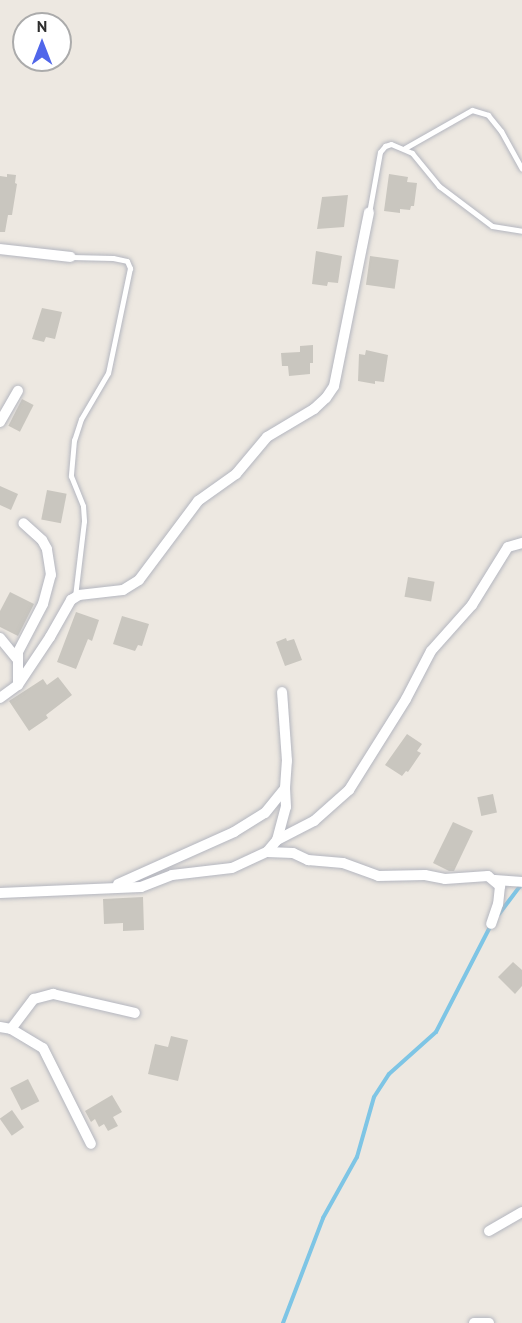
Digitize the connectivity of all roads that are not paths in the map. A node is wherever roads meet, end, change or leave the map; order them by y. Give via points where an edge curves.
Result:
1 (405, 148) junction
2 (522, 169) edge
3 (369, 213) joint
4 (522, 231) edge
5 (0, 249) edge
6 (71, 257) joint
7 (18, 391) dead end
8 (0, 422) edge
9 (23, 523) dead end
10 (522, 543) edge
11 (75, 597) junction
12 (0, 638) edge
13 (16, 658) junction
14 (18, 685) junction
15 (282, 692) dead end
16 (0, 698) edge
17 (285, 788) junction
18 (277, 840) junction
19 (267, 852) junction
20 (495, 880) junction
21 (522, 882) edge
22 (103, 890) junction
23 (0, 893) edge
24 (491, 924) dead end
25 (135, 1013) dead end
26 (5, 1028) edge
27 (90, 1144) dead end
28 (522, 1212) edge
29 (489, 1231) dead end
30 (474, 1323) edge
31 (489, 1323) edge

1 - 2 lane via 472,110 488,115
1 - 3 lane via 391,144 380,152
1 - 4 lane via 439,186 485,222
3 - 11 street via 334,386 326,398 267,437 236,474 198,501 139,580 123,590
5 - 6 street
6 - 11 lane via 113,258 128,261 130,268 108,374 81,419 74,440 71,476 80,495 84,521
7 - 8 street
9 - 13 street via 47,549 51,575 43,604
10 - 18 street via 508,547 472,605 431,651 350,790 314,821
11 - 14 street
12 - 13 street
13 - 14 street
14 - 16 street
15 - 17 street
17 - 18 street via 286,807
17 - 22 street via 265,813 234,832
18 - 19 street
19 - 20 street via 343,863 378,876 488,876
19 - 22 street via 232,868 172,875 141,887
20 - 21 street
20 - 24 street via 500,893
22 - 23 street
25 - 26 street via 53,994 34,999
26 - 27 street via 42,1048
28 - 29 street
30 - 31 street

